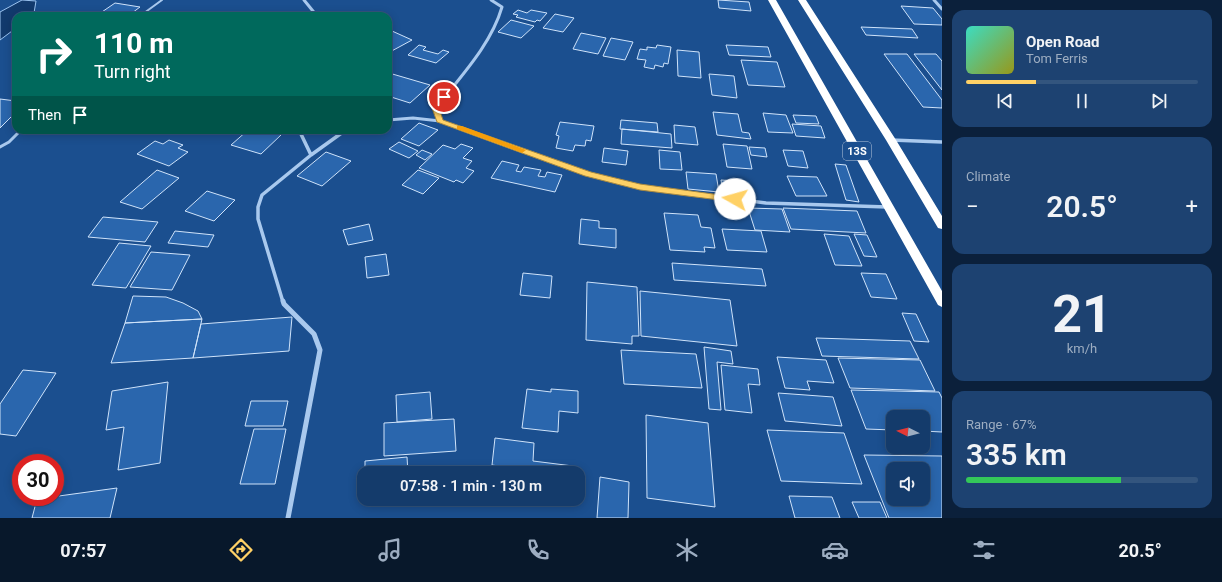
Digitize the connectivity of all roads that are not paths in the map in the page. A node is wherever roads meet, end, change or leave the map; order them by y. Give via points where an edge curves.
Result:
1 (162, 0) edge
2 (304, 0) edge
3 (491, 0) edge
4 (772, 0) edge
5 (802, 0) edge
6 (934, 0) edge
7 (942, 9) edge
8 (146, 12) edge
9 (314, 12) edge
10 (392, 120) edge
11 (440, 121) junction
12 (18, 134) edge
13 (301, 134) edge
14 (339, 134) edge
15 (891, 140) junction
16 (942, 142) edge
17 (0, 147) edge
18 (311, 155) junction
19 (888, 207) junction
20 (942, 225) edge
21 (942, 302) edge
22 (288, 518) edge

1 - 8 lane
2 - 9 street
3 - 11 street via 502,7 501,13 489,36 436,108
4 - 19 highway, 13S
5 - 15 highway, 13S
6 - 7 street
10 - 11 street via 413,118
11 - 19 street via 588,174 640,187 766,203
12 - 17 lane
13 - 18 street
14 - 18 street
15 - 16 street
15 - 20 highway, 13S
18 - 22 street via 262,195 258,207 258,219 284,304 314,334 320,350
19 - 21 highway, 13S

